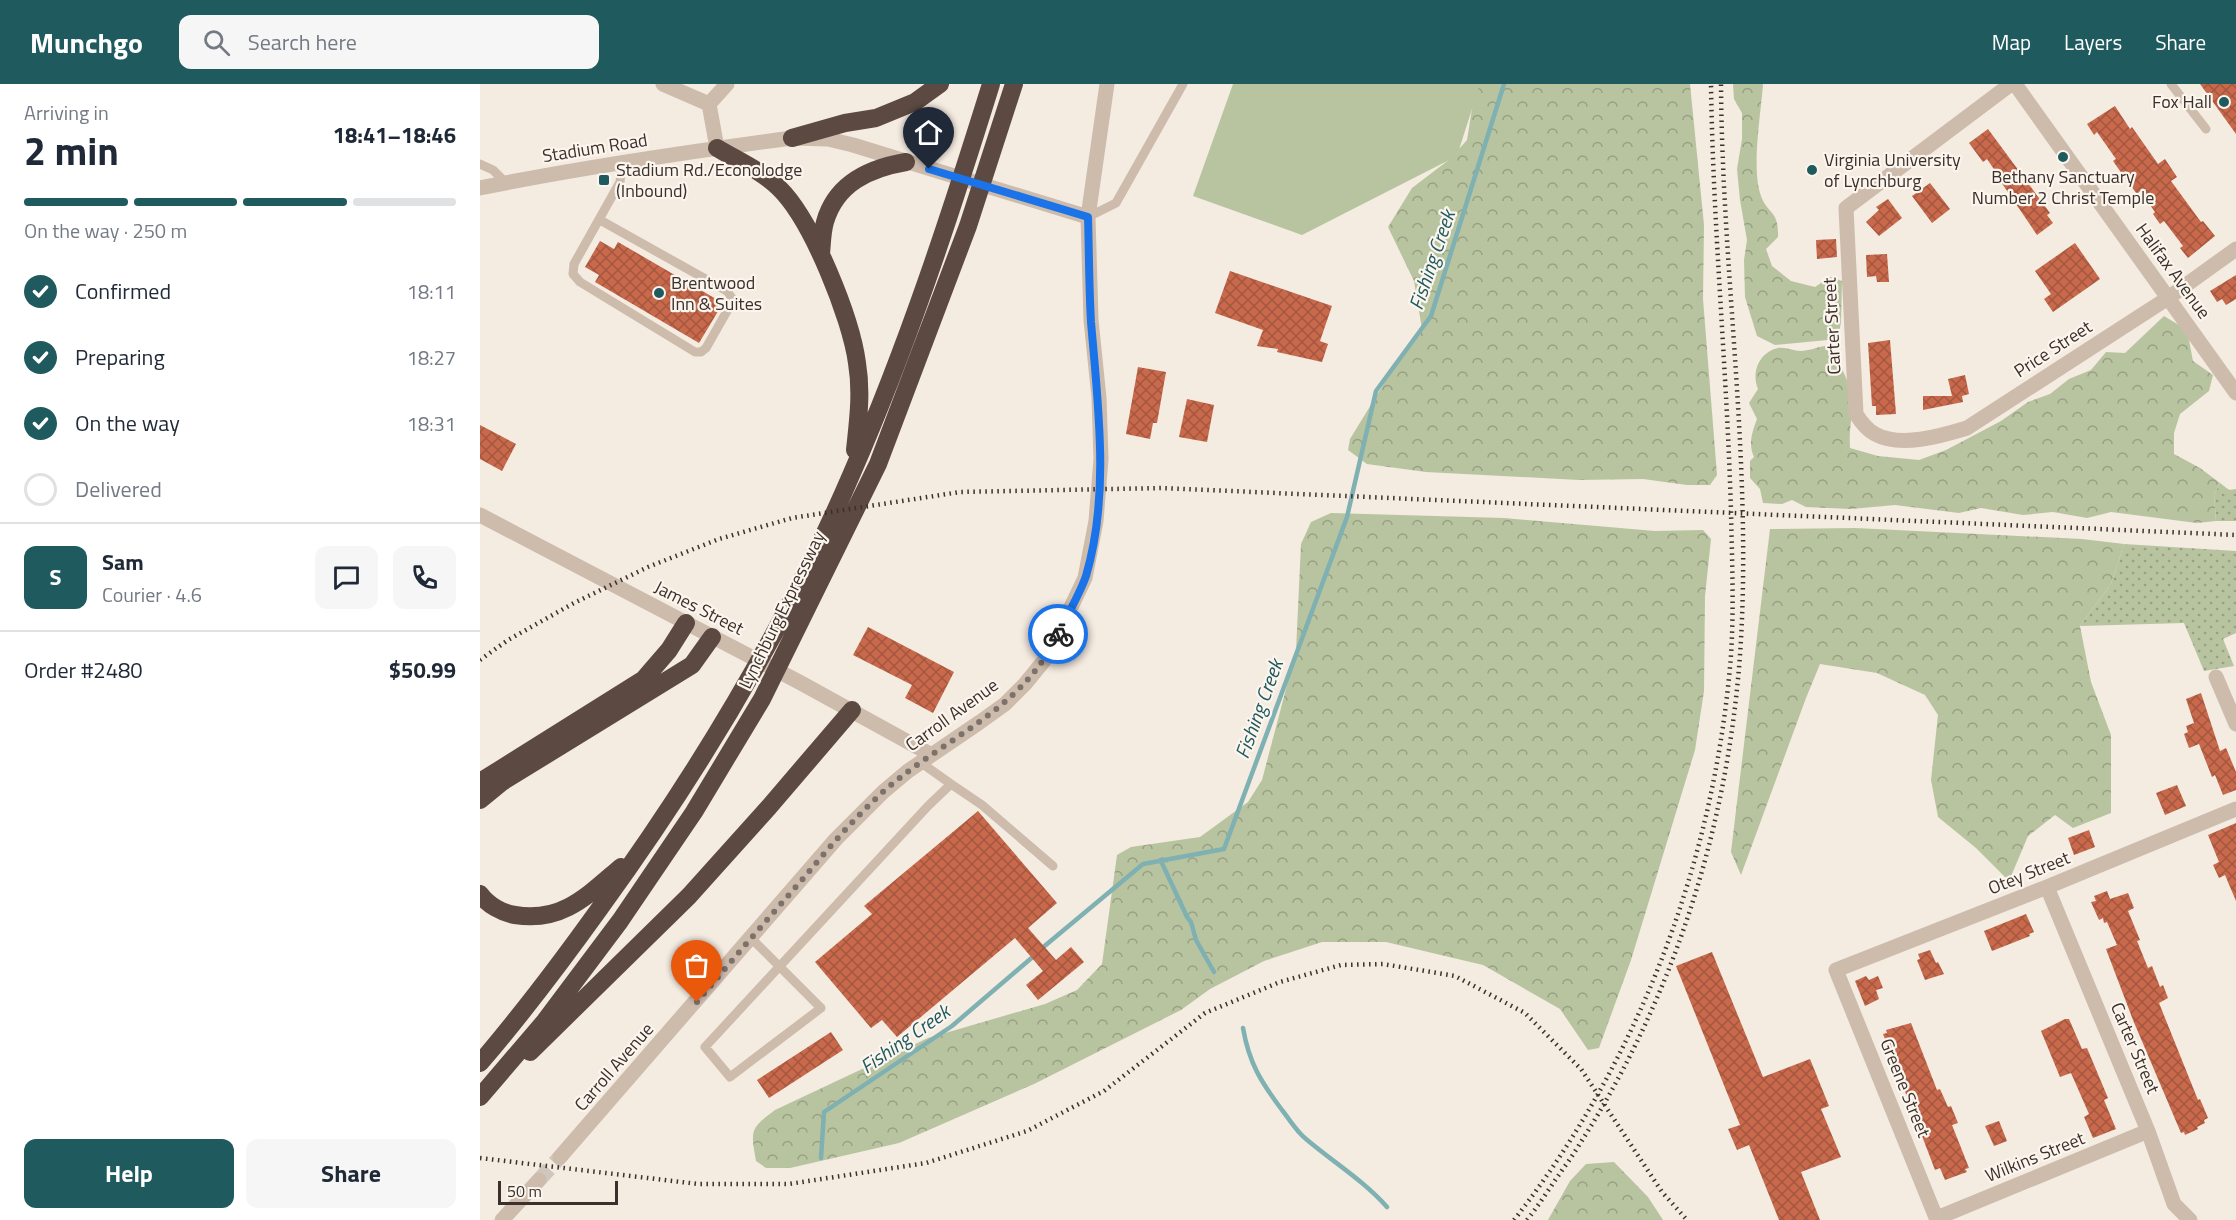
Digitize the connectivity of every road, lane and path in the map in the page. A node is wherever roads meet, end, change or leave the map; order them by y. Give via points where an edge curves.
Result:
1 (663, 84) edge
2 (727, 84) edge
3 (940, 84) edge
4 (991, 84) edge
5 (1014, 84) edge
6 (1107, 84) edge
7 (1183, 84) edge
8 (2013, 84) edge
9 (2171, 84) edge
10 (710, 104) junction
11 (2206, 129) dead end
12 (792, 138) junction
13 (717, 148) junction
14 (906, 162) junction
15 (622, 163) junction
16 (480, 164) edge
17 (506, 183) junction
18 (480, 188) edge
19 (1088, 217) junction
20 (600, 220) junction
21 (2236, 249) edge
22 (820, 254) junction
23 (2168, 298) junction
24 (2236, 393) edge
25 (1875, 435) joint
26 (852, 475) junction
27 (480, 515) edge
28 (686, 623) junction
29 (712, 637) junction
30 (2216, 677) dead end
31 (852, 710) junction
32 (2236, 724) edge
33 (925, 758) junction
34 (480, 782) edge
35 (951, 784) junction
36 (480, 800) edge
37 (2236, 809) edge
38 (641, 851) junction
39 (1053, 866) dead end
40 (2047, 887) junction
41 (480, 894) edge
42 (751, 938) junction
43 (779, 966) junction
44 (1836, 970) joint
45 (480, 1063) edge
46 (486, 1090) edge
47 (2148, 1131) junction
48 (560, 1157) tunnel mouth
49 (539, 1180) tunnel mouth
50 (1937, 1219) edge
51 (502, 1220) edge
52 (2190, 1220) edge

1 - 10 street
2 - 10 street
3 - 12 highway via 915,102 876,118
4 - 26 highway, Lynchburg Expressway via 904,347
5 - 46 highway, Lynchburg Expressway via 968,226 878,464 762,699 694,812 620,921 545,1021
6 - 19 street, Carroll Avenue
7 - 19 lane via 1116,203
8 - 23 street, Halifax Avenue
8 - 25 street, Carter Street via 1846,208 1856,414
9 - 11 lane
10 - 13 street
12 - 13 street, Stadium Road
12 - 14 street, Stadium Road via 828,139
13 - 15 street, Stadium Road
13 - 22 highway via 778,187 795,207
14 - 19 street, Stadium Road
14 - 22 highway via 863,174 847,187 825,222
15 - 17 street, Stadium Road
15 - 20 lane via 621,182
16 - 17 lane
17 - 18 street, Stadium Road
19 - 33 street, Carroll Avenue via 1101,459 1096,521 1085,578 1047,657 1025,684 996,710
20 - 20 lane via 574,264 573,274 580,282 695,352 701,352 730,304 732,298 727,291
21 - 23 street, Price Street
22 - 26 highway via 846,319 857,362 860,403
23 - 24 street, Halifax Avenue
23 - 25 street, Price Street via 1967,428 1917,440 1891,440
26 - 38 highway, Lynchburg Expressway via 815,554 741,690
27 - 28 street, James Street
28 - 29 street, James Street
28 - 34 highway via 644,679
29 - 31 street, James Street
29 - 36 highway via 692,665 502,782
30 - 32 street
31 - 33 street, James Street
31 - 46 highway via 689,896 543,1041
33 - 35 lane
33 - 42 street, Carroll Avenue via 883,792 837,839
35 - 39 lane via 982,805
35 - 43 lane
37 - 40 street, Otey Street
38 - 41 highway via 582,900 546,916 509,914
38 - 45 highway, Lynchburg Expressway via 551,975
40 - 44 street, Otey Street
40 - 47 street, Carter Street
42 - 43 lane
42 - 48 street, Carroll Avenue
43 - 43 lane via 821,1008 730,1077 705,1047
44 - 50 street, Greene Street
47 - 50 street, Wilkins Street
47 - 52 street, Carter Street via 2174,1204
49 - 51 street

